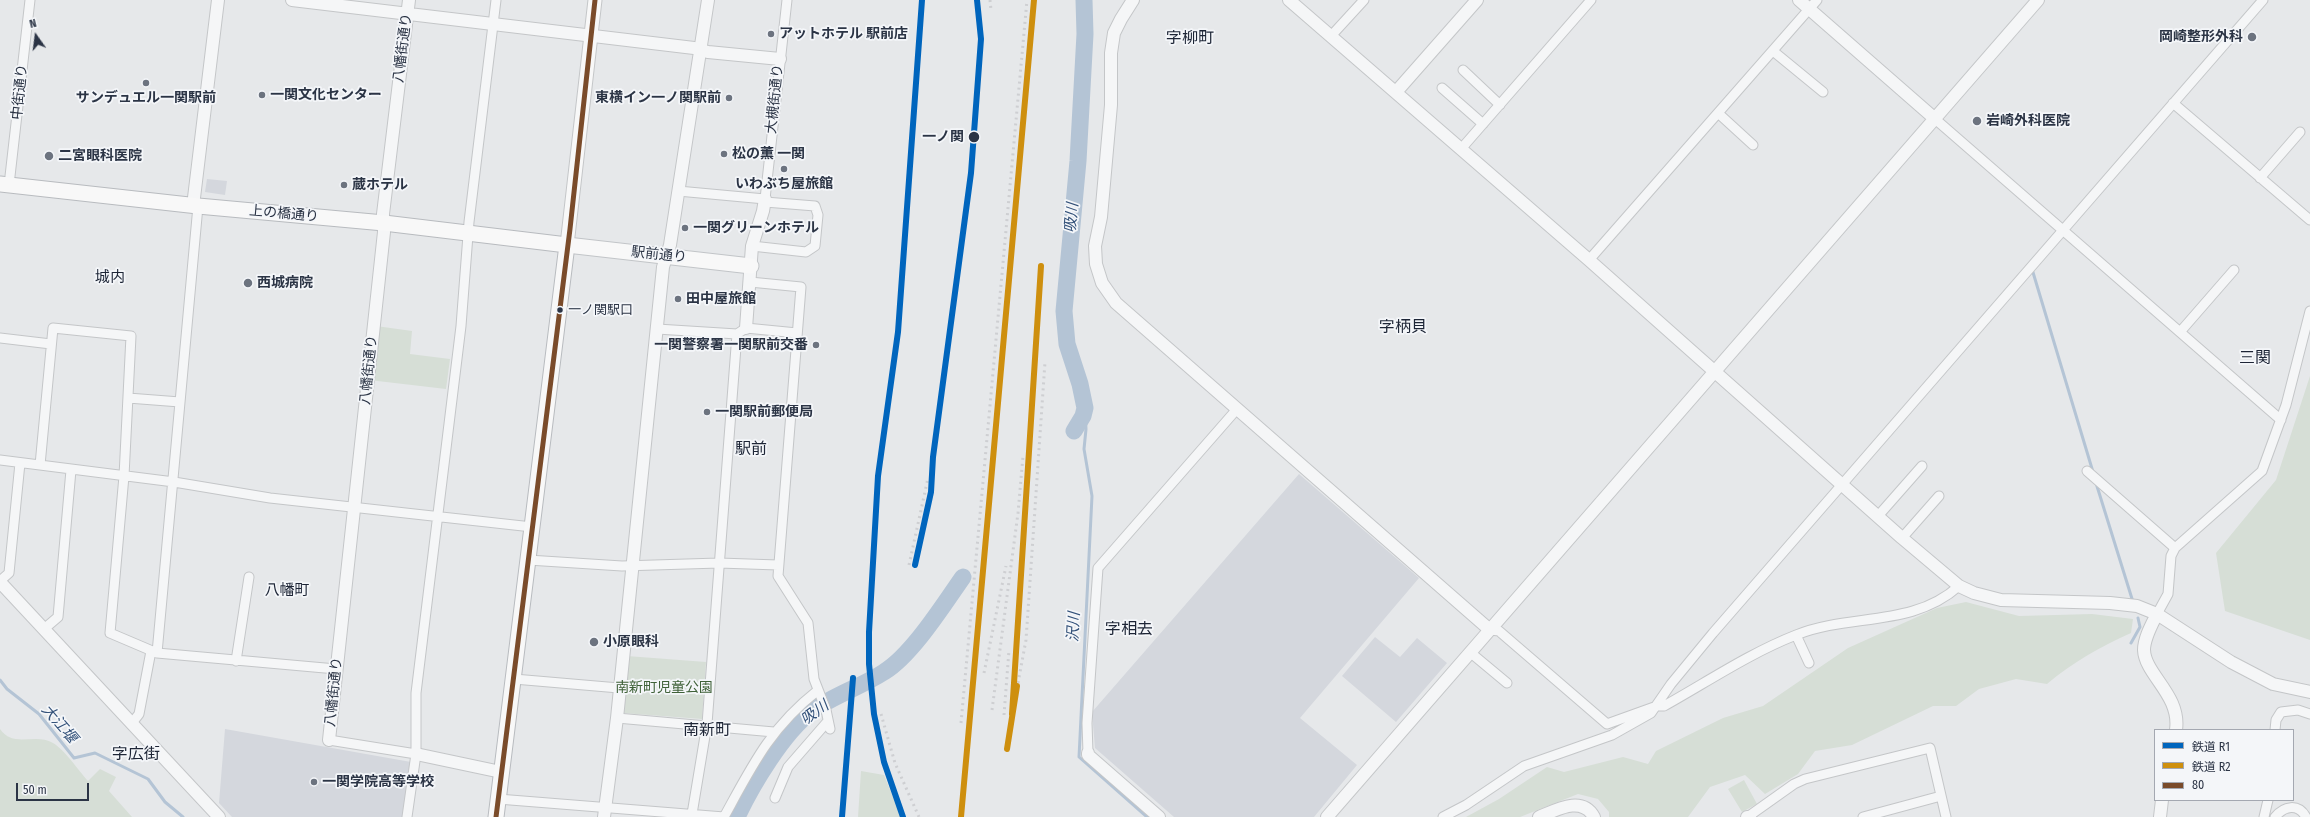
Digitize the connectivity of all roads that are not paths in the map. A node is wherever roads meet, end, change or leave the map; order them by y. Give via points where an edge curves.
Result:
1 (30, 0) edge
2 (218, 0) edge
3 (292, 0) edge
4 (409, 0) edge
5 (496, 0) edge
6 (595, 0) edge
7 (708, 0) edge
8 (787, 0) edge
9 (1133, 0) edge
10 (1289, 0) edge
11 (1364, 0) edge
12 (1477, 0) edge
13 (1591, 0) edge
14 (1798, 0) edge
15 (2038, 0) edge
16 (2262, 0) edge
17 (1813, 5) edge
18 (407, 14) junction
19 (493, 23) junction
20 (591, 34) junction
21 (1331, 36) junction
22 (702, 50) junction
23 (1773, 51) junction
24 (780, 59) junction
25 (1463, 70) dead end
26 (1442, 88) dead end
27 (1396, 92) junction
28 (1823, 92) dead end
29 (2173, 103) junction
30 (1500, 105) junction
31 (1718, 113) junction
32 (1934, 118) junction
33 (1482, 124) junction
34 (2300, 132) dead end
35 (1753, 145) dead end
36 (1461, 149) junction
37 (2260, 178) junction
38 (5, 184) edge
39 (678, 191) junction
40 (765, 200) junction
41 (196, 206) junction
42 (2310, 220) edge
43 (384, 223) junction
44 (2062, 230) junction
45 (468, 234) junction
46 (567, 244) junction
47 (752, 246) junction
48 (666, 256) junction
49 (1589, 260) junction
50 (751, 266) junction
51 (2234, 270) dead end
52 (750, 282) junction
53 (2310, 311) edge
54 (657, 329) junction
55 (742, 331) junction
56 (2180, 332) junction
57 (797, 333) junction
58 (0, 338) edge
59 (51, 344) junction
60 (1716, 370) junction
61 (128, 398) junction
62 (180, 402) junction
63 (1238, 409) junction
64 (2281, 420) junction
65 (0, 460) edge
66 (20, 463) junction
67 (40, 465) junction
68 (1922, 466) dead end
69 (71, 470) junction
70 (2087, 471) dead end
71 (124, 476) junction
72 (174, 482) junction
73 (1844, 485) junction
74 (1939, 496) dead end
75 (353, 506) junction
76 (437, 516) junction
77 (1878, 516) junction
78 (532, 527) junction
79 (1902, 538) junction
80 (2175, 548) junction
81 (528, 560) junction
82 (719, 563) junction
83 (778, 565) junction
84 (632, 566) junction
85 (249, 577) dead end
86 (0, 581) edge
87 (1959, 586) junction
88 (2157, 614) junction
89 (44, 629) junction
90 (1490, 630) junction
91 (1796, 635) junction
92 (154, 652) junction
93 (1471, 653) junction
94 (236, 661) junction
95 (1810, 663) dead end
96 (336, 670) junction
97 (514, 679) junction
98 (1507, 683) dead end
99 (620, 688) junction
100 (2310, 692) edge
101 (818, 693) junction
102 (1657, 706) junction
103 (2310, 714) edge
104 (617, 718) junction
105 (132, 723) junction
106 (707, 724) junction
107 (2176, 729) edge
108 (2275, 729) edge
109 (774, 732) junction
110 (329, 740) joint
111 (1088, 753) joint
112 (416, 754) junction
113 (501, 772) junction
114 (1941, 796) junction
115 (775, 798) dead end
116 (498, 799) junction
117 (2162, 801) edge
118 (2268, 801) edge
119 (605, 812) edge
120 (692, 814) junction
121 (672, 815) edge
122 (219, 817) edge
123 (407, 817) edge
124 (496, 817) edge
125 (724, 817) edge
126 (1159, 817) edge
127 (1327, 817) edge
128 (1443, 817) edge
129 (1539, 817) edge
130 (1594, 817) edge
131 (1749, 817) edge
132 (1863, 817) edge
133 (1946, 817) edge
134 (2160, 817) edge
135 (2264, 817) edge
136 (2275, 817) edge
137 (2306, 817) edge

1 - 38 street, 中街通り
2 - 41 street
3 - 18 street
4 - 18 street, 八幡街通り
5 - 19 street
6 - 20 main road
7 - 22 street
8 - 24 street, 大槻街通り
9 - 63 street via 1114,33 1111,53 1110,106 1101,217 1095,246 1096,264 1102,283 1116,303
10 - 21 street
11 - 21 street
12 - 27 street
13 - 30 street
14 - 17 street
15 - 32 street
16 - 29 street
17 - 23 street
17 - 32 street
18 - 19 street
18 - 43 street, 八幡街通り
19 - 20 street
19 - 45 street
20 - 22 street
20 - 46 main road
21 - 27 street
22 - 24 street
22 - 39 street
23 - 28 street
23 - 31 street
24 - 40 street, 大槻街通り
25 - 30 street
26 - 33 street
27 - 36 street
29 - 37 street
29 - 44 street
30 - 33 street
31 - 35 street
31 - 49 street
32 - 44 street
32 - 60 street
33 - 36 street
34 - 37 street
36 - 49 street
37 - 42 street
38 - 41 main road, 上の橋通り
39 - 40 street
39 - 48 street
40 - 47 street
40 - 47 street via 815,206 818,215 815,246 806,252
41 - 43 main road, 上の橋通り
41 - 62 street
43 - 45 main road, 上の橋通り
43 - 75 street, 八幡街通り
44 - 56 street
44 - 73 street
45 - 46 main road, 上の橋通り
45 - 76 street via 461,326
46 - 48 main road, 駅前通り
46 - 78 main road
47 - 50 street
48 - 50 main road, 駅前通り
48 - 54 street
49 - 60 street
50 - 52 street
51 - 56 street
52 - 55 street
52 - 57 street via 801,287
53 - 64 street
54 - 55 street
54 - 84 street
55 - 57 street
55 - 82 street
56 - 64 street
57 - 83 street
58 - 59 street
59 - 61 street via 53,328 131,336
59 - 67 street
60 - 73 street
60 - 90 street
61 - 62 street
61 - 71 street
62 - 72 street
63 - 90 street
63 - 111 street via 1098,568 1087,723
64 - 80 street via 2262,471
65 - 66 street
66 - 67 street
66 - 86 street via 9,573
67 - 69 street
68 - 77 street
69 - 71 street
69 - 89 street via 58,617
70 - 80 street
71 - 72 street
71 - 92 street via 110,633
72 - 75 street via 270,498
72 - 92 street
73 - 77 street
73 - 102 street via 1713,633 1671,684
74 - 79 street
75 - 76 street
75 - 96 street, 八幡街通り
76 - 78 street
76 - 112 street via 416,693
77 - 79 street
78 - 81 main road
79 - 87 street
80 - 88 street via 2170,556 2168,594
81 - 84 street
81 - 97 main road
82 - 83 street
82 - 84 street
82 - 106 street
83 - 101 street via 778,576 808,623
84 - 99 street
85 - 94 street
86 - 89 street
87 - 88 street via 2001,600 2110,603 2137,606
87 - 91 street via 1949,595 1909,614 1822,626
88 - 100 street via 2232,662 2273,684
88 - 107 street via 2144,649 2175,709
89 - 105 street
90 - 93 street
90 - 102 street via 1500,631 1607,724
91 - 95 street
91 - 102 street via 1664,706
92 - 94 street
92 - 105 street via 140,714
93 - 98 street
93 - 127 street
94 - 96 street
96 - 110 street, 八幡街通り
97 - 99 street
97 - 113 main road
99 - 104 street
101 - 109 street via 799,705
101 - 115 street via 826,710 829,725 788,767
102 - 128 street via 1651,713 1612,735 1524,766 1466,805
103 - 108 street via 2298,710 2281,712 2276,720
104 - 106 street
104 - 119 street
105 - 122 street
106 - 109 street
106 - 120 street
109 - 125 street
110 - 112 street
111 - 126 street via 1088,756
112 - 113 street
112 - 123 street
113 - 116 main road
114 - 131 street via 1930,748 1805,779 1794,784
114 - 132 street
114 - 133 street
116 - 119 street
116 - 124 main road
117 - 134 street
118 - 135 street
119 - 121 street
120 - 121 street
120 - 125 street
129 - 130 street via 1564,807 1578,805 1586,808
136 - 137 street via 2280,811 2292,807 2300,809

